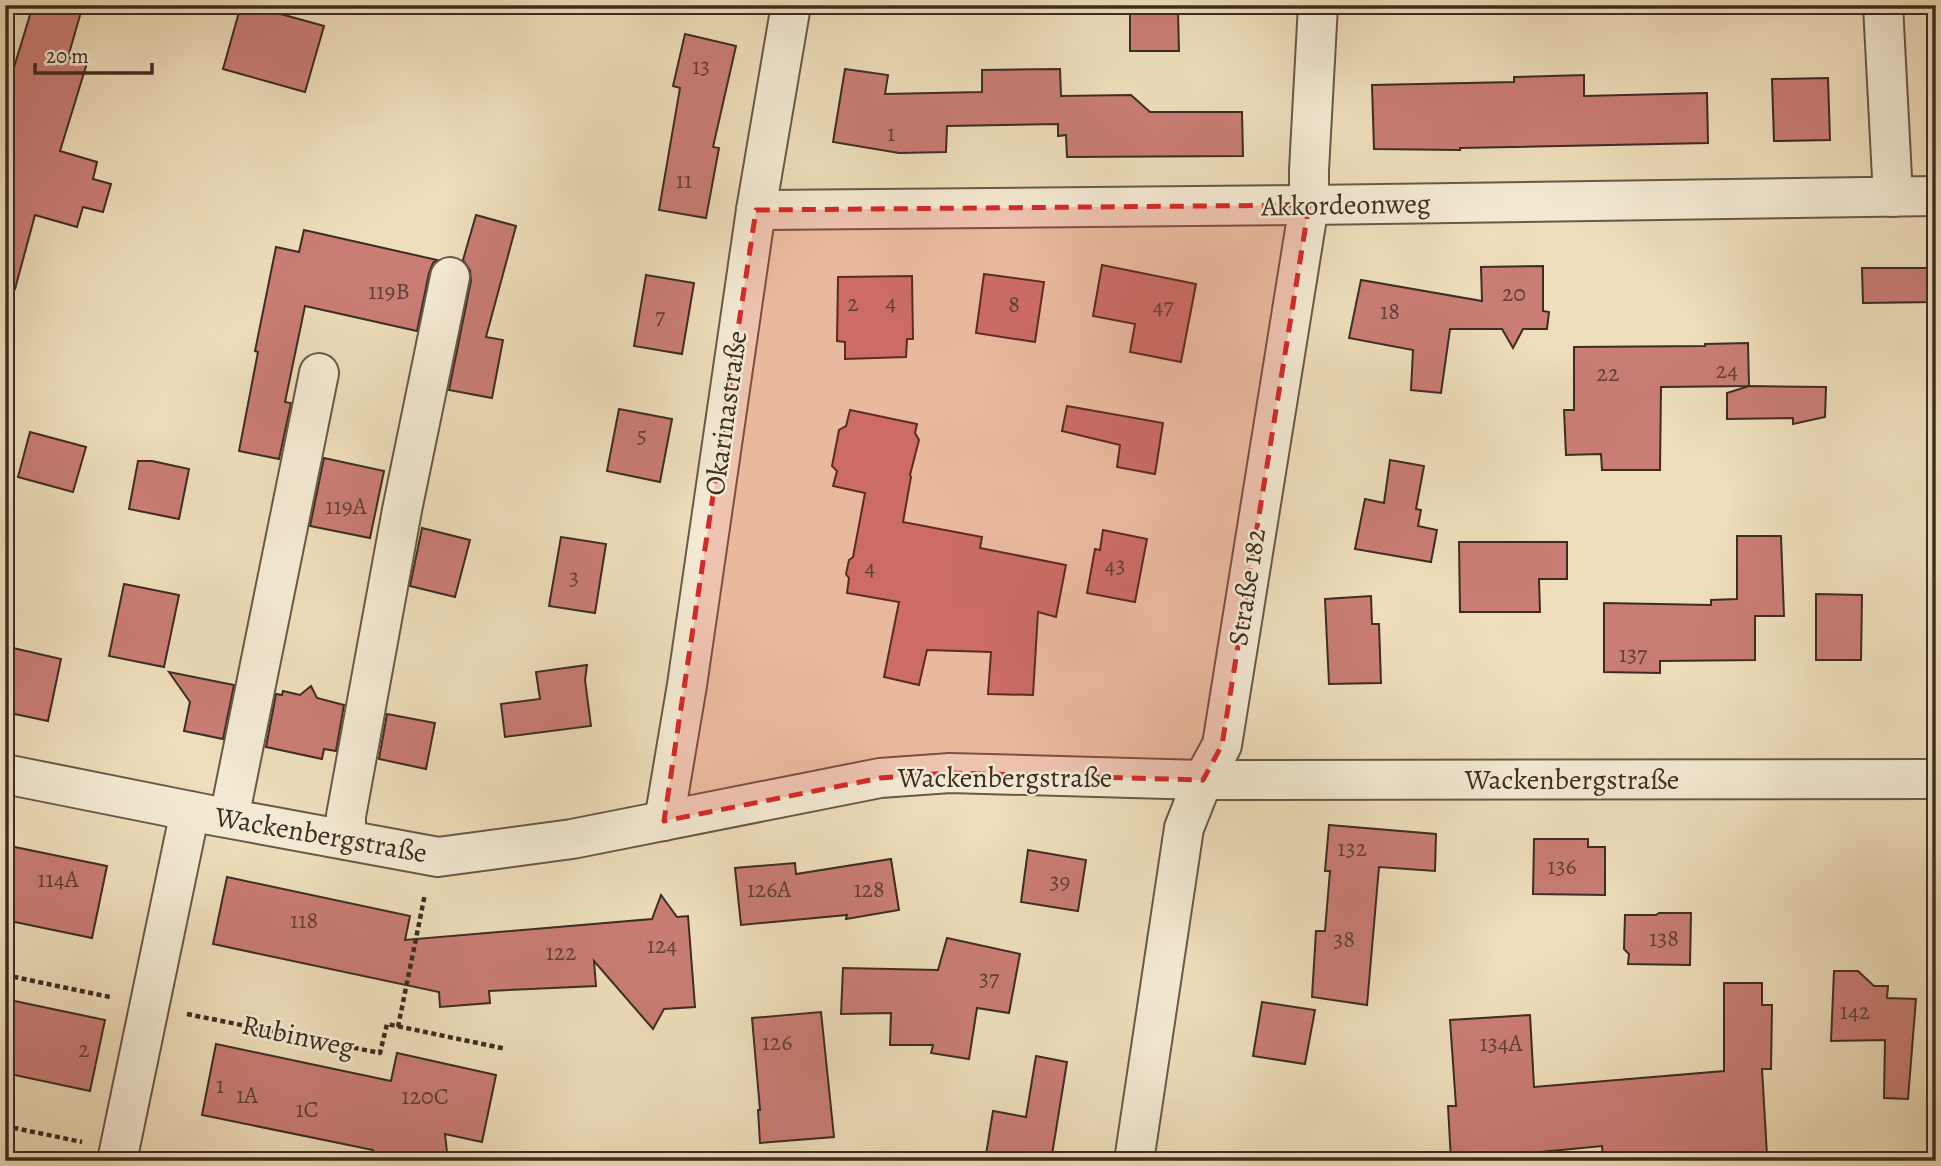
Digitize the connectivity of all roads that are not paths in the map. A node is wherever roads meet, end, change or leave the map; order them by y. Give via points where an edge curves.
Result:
1 (791, 5) edge
2 (1318, 5) edge
3 (1883, 5) edge
4 (1893, 197) junction
5 (1936, 197) edge
6 (1309, 205) junction
7 (756, 210) junction
8 (450, 277) dead end
9 (319, 373) dead end
10 (5, 774) edge
11 (1936, 779) edge
12 (1203, 780) junction
13 (190, 811) junction
14 (229, 818) junction
15 (664, 821) junction
16 (346, 840) junction
17 (117, 1161) edge
18 (1134, 1161) edge

1 - 7 street, Okarinastraße
2 - 6 street, Straße 182
3 - 4 street
4 - 5 street, Akkordeonweg
4 - 6 street, Akkordeonweg
6 - 7 street, Akkordeonweg
6 - 12 street, Straße 182 via 1222,745
7 - 15 street, Okarinastraße
8 - 16 street via 402,510 346,816
9 - 14 street
10 - 13 street, Wackenbergstraße
11 - 12 street, Wackenbergstraße
12 - 15 street, Wackenbergstraße via 950,773 880,778
12 - 18 street, Straße 182 via 1184,828
13 - 14 street, Wackenbergstraße
13 - 17 street
14 - 16 street, Wackenbergstraße
15 - 16 street, Wackenbergstraße via 438,857

